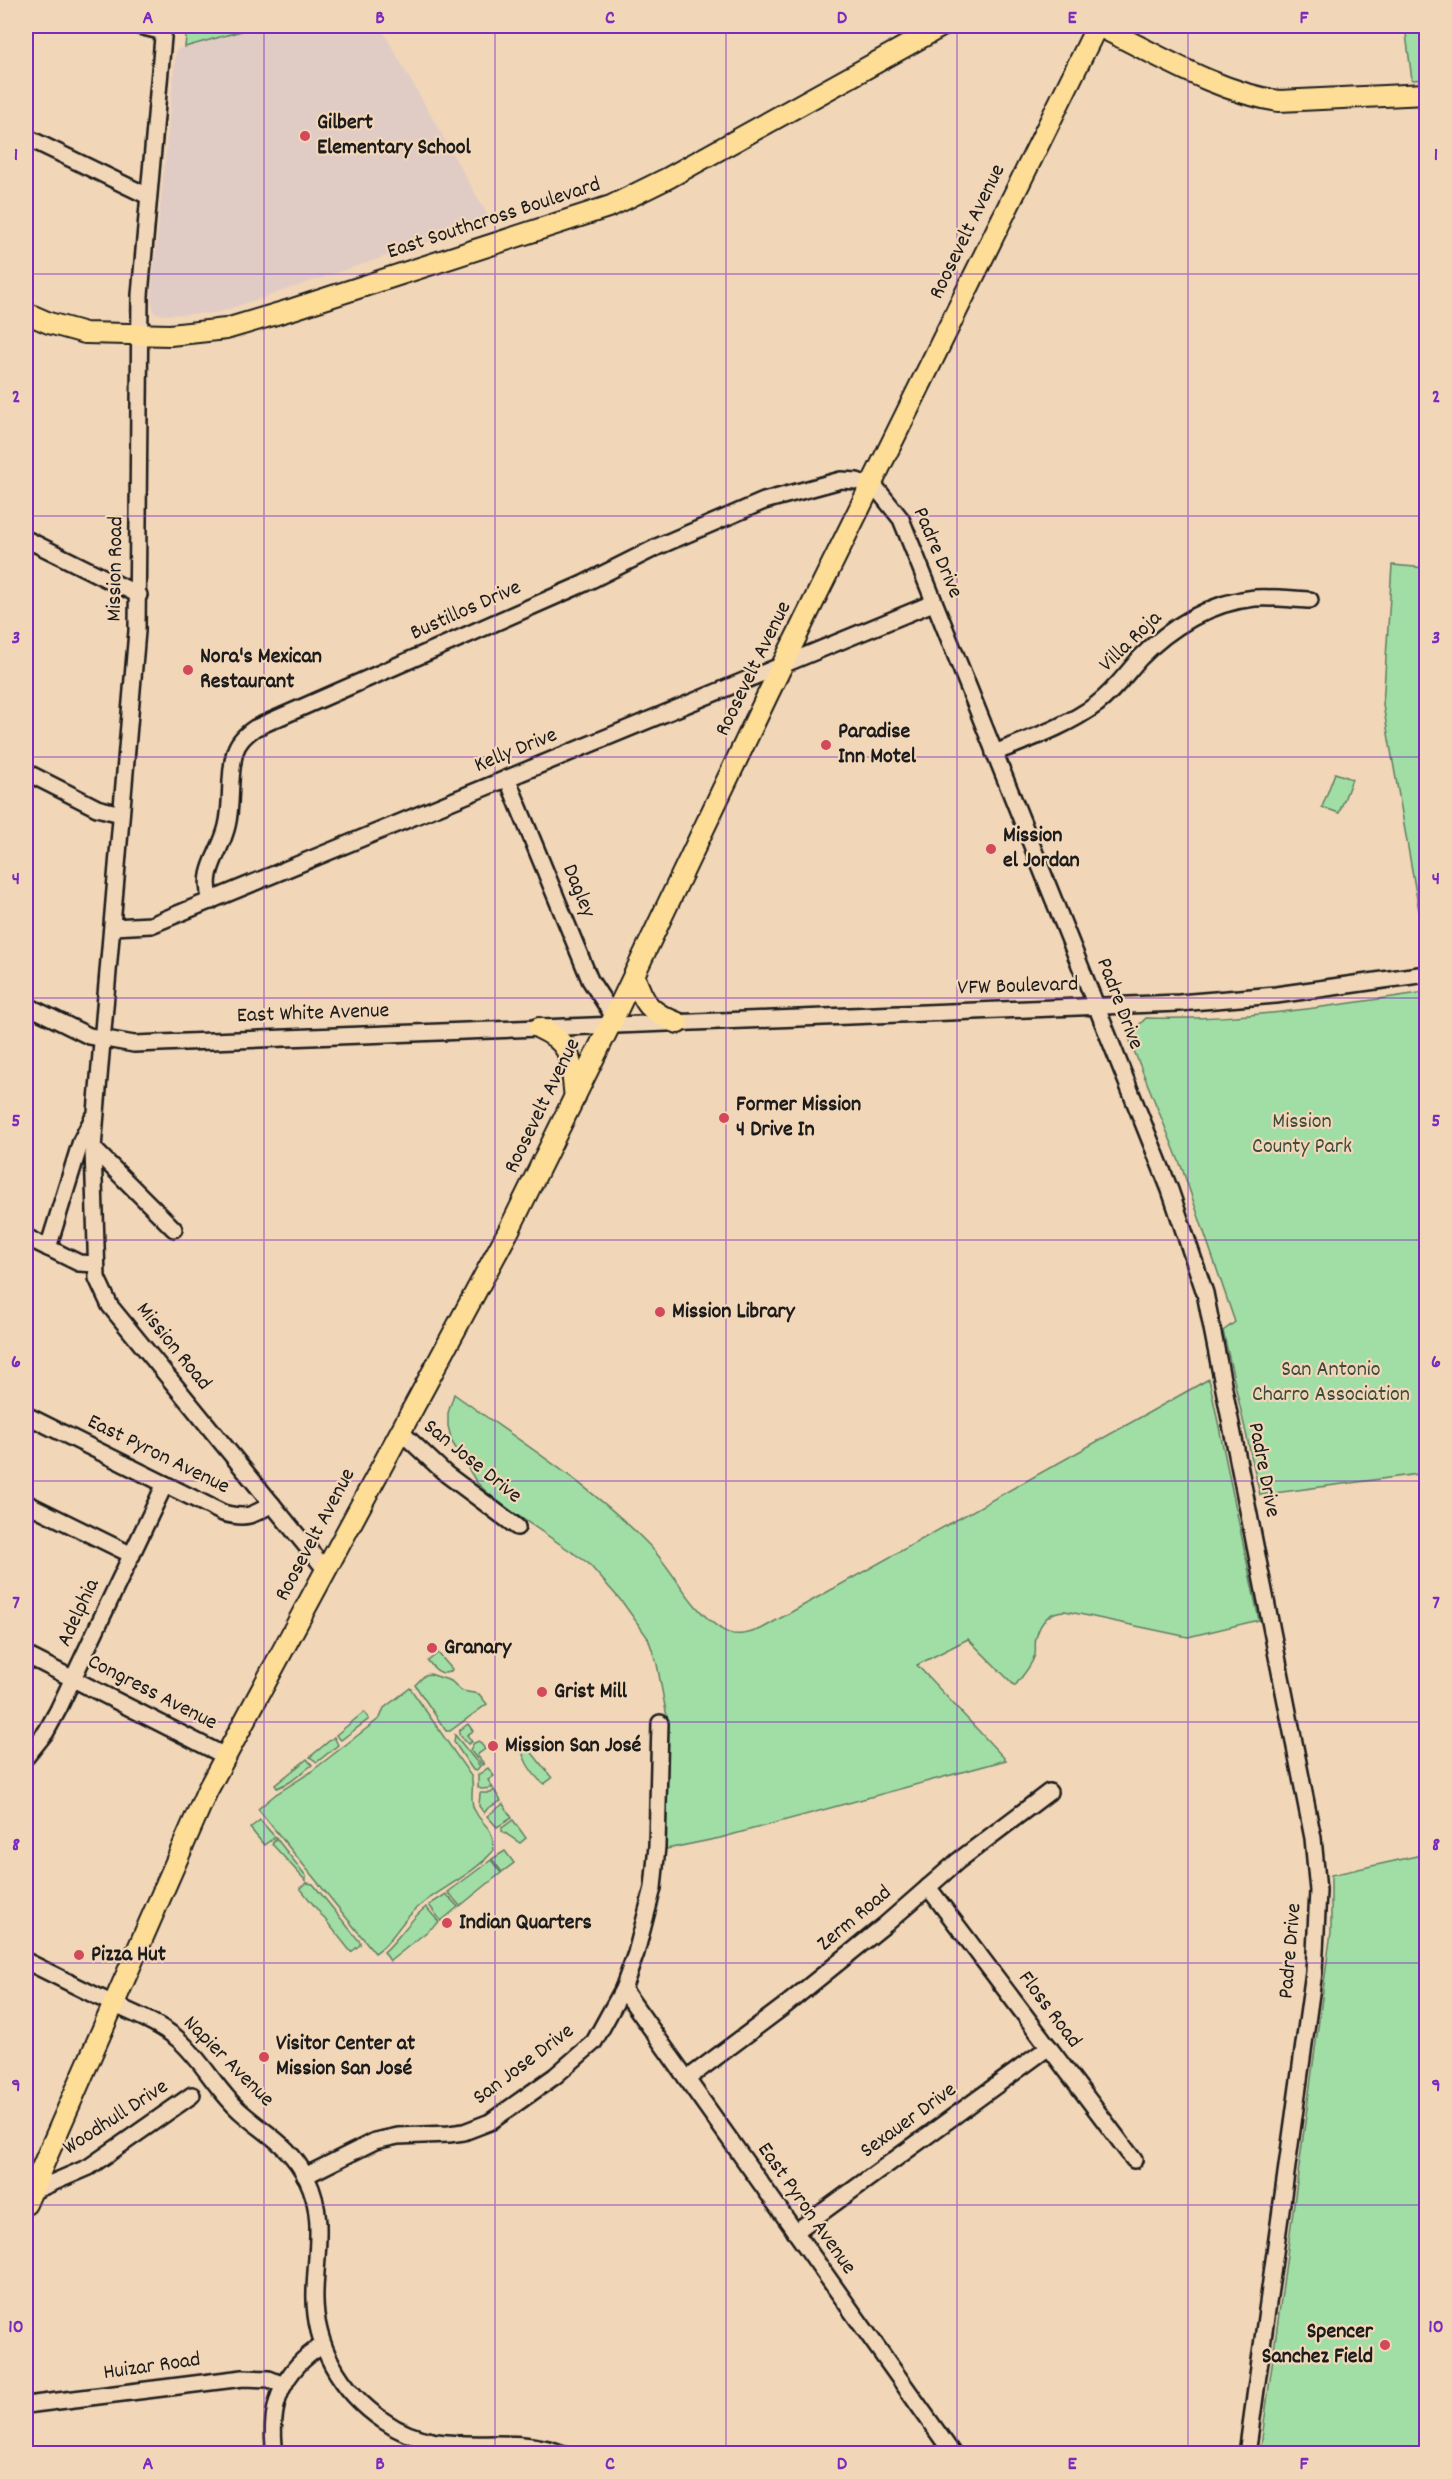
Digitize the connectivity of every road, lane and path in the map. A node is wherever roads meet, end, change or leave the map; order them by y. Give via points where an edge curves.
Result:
1 (139, 26) edge
2 (942, 26) edge
3 (1097, 26) edge
4 (164, 29) edge
5 (1426, 94) edge
6 (26, 137) edge
7 (148, 196) junction
8 (26, 313) edge
9 (140, 335) junction
10 (870, 486) junction
11 (26, 539) edge
12 (139, 595) junction
13 (1310, 600) dead end
14 (933, 603) junction
15 (782, 666) junction
16 (994, 753) junction
17 (26, 772) edge
18 (507, 778) junction
19 (121, 814) junction
20 (211, 901) junction
21 (113, 927) junction
22 (1426, 974) edge
23 (634, 975) junction
24 (26, 1005) edge
25 (1095, 1006) junction
26 (612, 1021) junction
27 (678, 1023) junction
28 (538, 1028) junction
29 (103, 1039) junction
30 (575, 1096) junction
31 (96, 1113) junction
32 (93, 1148) junction
33 (174, 1229) dead end
34 (26, 1237) edge
35 (48, 1248) junction
36 (96, 1264) junction
37 (26, 1415) edge
38 (400, 1431) junction
39 (165, 1484) junction
40 (26, 1503) edge
41 (272, 1504) junction
42 (517, 1527) dead end
43 (132, 1555) junction
44 (325, 1569) junction
45 (26, 1655) edge
46 (73, 1678) junction
47 (660, 1723) dead end
48 (225, 1756) junction
49 (26, 1757) edge
50 (1049, 1792) dead end
51 (928, 1887) junction
52 (26, 1961) edge
53 (623, 1989) junction
54 (113, 2004) junction
55 (1050, 2046) junction
56 (687, 2079) junction
57 (192, 2095) dead end
58 (1134, 2160) dead end
59 (305, 2176) junction
60 (28, 2198) edge
61 (795, 2232) junction
62 (323, 2344) junction
63 (284, 2385) junction
64 (26, 2405) edge
65 (275, 2454) edge
66 (564, 2454) edge
67 (953, 2454) edge
68 (1247, 2454) edge

1 - 4 street
2 - 9 main road, East Southcross Boulevard via 611,206 226,329
3 - 5 main road via 1257,98 1279,101
3 - 10 main road, Roosevelt Avenue
4 - 7 street, Mission Road
6 - 7 street
7 - 9 street, Mission Road
8 - 9 main road, East Southcross Boulevard via 85,333
9 - 12 street, Mission Road
10 - 14 street, Padre Drive via 884,496 901,519
10 - 15 main road, Roosevelt Avenue
10 - 20 street, Bustillos Drive via 841,480 764,501 245,734 235,752 226,829 208,875
11 - 12 street
12 - 19 street, Mission Road
13 - 16 street, Villa Roja via 1254,598 1190,618 1159,640 1119,686 1089,710
14 - 15 street, Kelly Drive
14 - 16 street, Padre Drive
15 - 18 street, Kelly Drive
15 - 23 main road, Roosevelt Avenue
16 - 25 street, Padre Drive
17 - 19 street via 97,808
18 - 20 street, Kelly Drive
18 - 26 street, Dagley via 590,980
19 - 21 street, Mission Road
20 - 21 street, Kelly Drive via 151,925
21 - 29 street, Mission Road
22 - 25 street, VFW Boulevard via 1240,999
23 - 26 main road, Roosevelt Avenue
23 - 27 main road via 652,1012
24 - 29 street, East White Avenue
25 - 27 street, VFW Boulevard
25 - 68 street, Padre Drive via 1170,1190 1205,1293 1315,1859 1318,1900 1314,1972
26 - 27 street, VFW Boulevard
26 - 28 street, East White Avenue
26 - 30 main road, Roosevelt Avenue
28 - 29 street, East White Avenue via 134,1044
28 - 30 main road via 554,1035 568,1050
29 - 31 street, Mission Road
30 - 38 main road, Roosevelt Avenue via 504,1239
31 - 32 street, Mission Road
31 - 35 street, Mission Road via 81,1141
32 - 33 street
32 - 36 street, Mission Road
34 - 35 street
35 - 36 street via 79,1263
36 - 41 street, Mission Road via 101,1290 110,1306
37 - 39 street, East Pyron Avenue
38 - 42 street, San Jose Drive via 446,1474
38 - 44 main road, Roosevelt Avenue
39 - 41 street, East Pyron Avenue via 239,1517 253,1515
39 - 43 street, Adelphia
40 - 43 street
41 - 44 street, Mission Road
43 - 46 street, Adelphia
44 - 48 main road, Roosevelt Avenue
45 - 46 street, Congress Avenue
46 - 48 street, Congress Avenue
46 - 49 street, Adelphia via 46,1732
47 - 53 street, San Jose Drive via 653,1888
48 - 54 main road, Roosevelt Avenue
50 - 51 street, Zerm Road
51 - 55 street, Floss Road
51 - 56 street, Zerm Road via 787,2004
52 - 54 street, Napier Avenue
53 - 56 street, East Pyron Avenue
53 - 59 street, San Jose Drive via 600,2033 583,2054 503,2114 464,2132 375,2141
54 - 59 street, Napier Avenue via 161,2027 185,2046 232,2103 282,2143
54 - 60 main road, Roosevelt Avenue
55 - 58 street, Floss Road
55 - 61 street, Sexauer Drive
56 - 61 street, East Pyron Avenue
57 - 60 street, Woodhull Drive via 89,2167
59 - 62 street, Napier Avenue via 317,2213 315,2297
61 - 67 street, East Pyron Avenue
62 - 63 street via 298,2362
62 - 66 street, Napier Avenue via 354,2397 386,2423 416,2438 446,2445 531,2446
63 - 64 street, Huizar Road via 269,2379 243,2378
63 - 65 street via 272,2425

